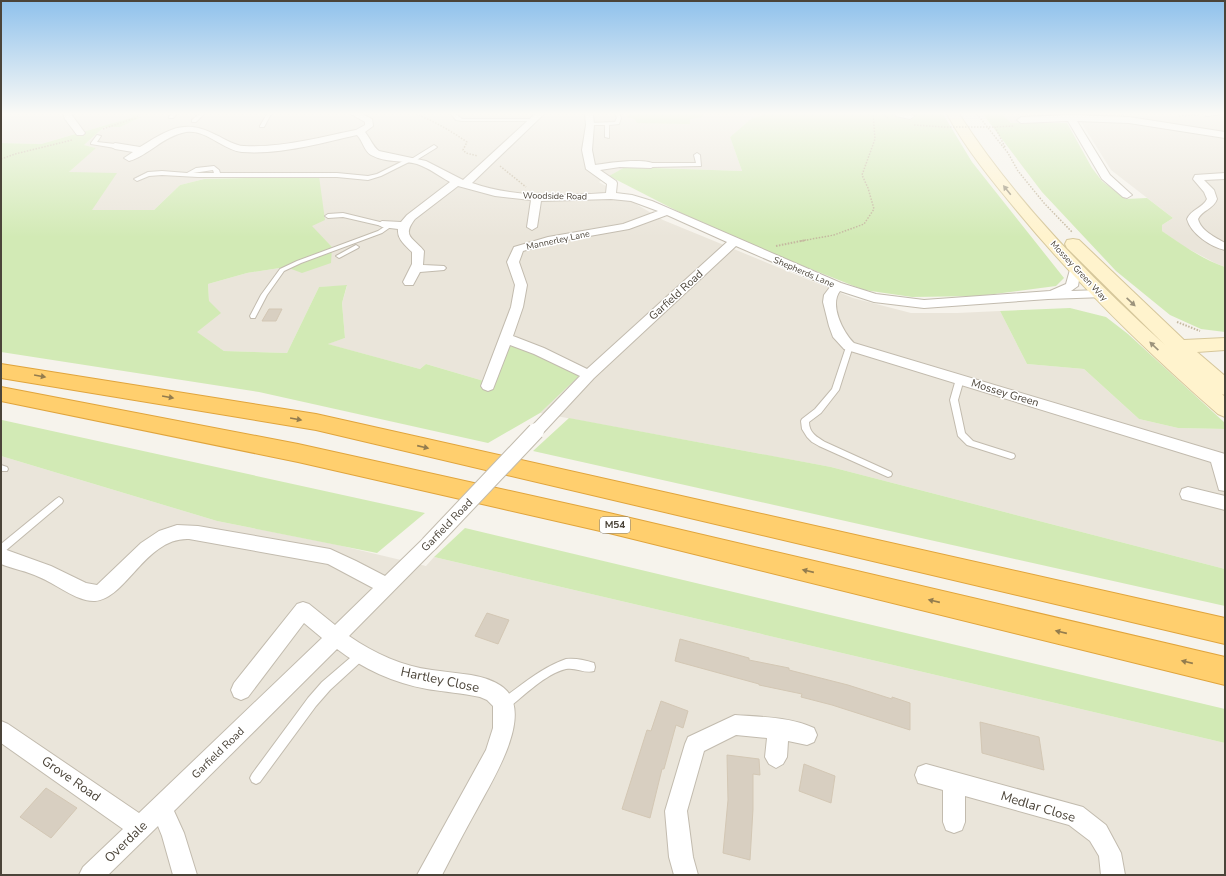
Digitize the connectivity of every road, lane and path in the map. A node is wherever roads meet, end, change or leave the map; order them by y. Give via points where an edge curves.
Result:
1 (13, 155) edge
2 (134, 155) edge
3 (380, 155) edge
4 (421, 155) edge
5 (473, 155) edge
6 (497, 155) edge
7 (588, 155) edge
8 (697, 155) dead end
9 (869, 155) edge
10 (981, 155) edge
11 (998, 155) edge
12 (1093, 155) edge
13 (129, 158) dead end
14 (1, 159) edge
15 (412, 160) junction
16 (492, 160) junction
17 (651, 165) joint
18 (591, 168) junction
19 (1225, 176) edge
20 (137, 179) dead end
21 (461, 183) junction
22 (1023, 188) junction
23 (1127, 195) dead end
24 (611, 196) junction
25 (536, 198) junction
26 (666, 212) junction
27 (328, 216) dead end
28 (393, 225) junction
29 (532, 227) dead end
30 (734, 242) junction
31 (1225, 247) edge
32 (751, 249) junction
33 (339, 256) dead end
34 (440, 268) dead end
35 (1075, 268) junction
36 (417, 269) junction
37 (409, 282) dead end
38 (837, 286) junction
39 (1101, 294) junction
40 (1048, 295) junction
41 (253, 316) dead end
42 (504, 338) junction
43 (1220, 344) edge
44 (849, 346) junction
45 (1179, 347) junction
46 (1, 371) edge
47 (589, 375) junction
48 (960, 379) junction
49 (1221, 384) edge
50 (488, 386) dead end
51 (1, 394) edge
52 (1225, 402) edge
53 (1225, 409) edge
54 (1011, 456) dead end
55 (1221, 458) edge
56 (888, 474) dead end
57 (1225, 486) edge
58 (1188, 494) dead end
59 (59, 501) dead end
60 (1225, 503) edge
61 (1, 549) edge
62 (1, 556) edge
63 (387, 586) junction
64 (1225, 631) edge
65 (335, 637) junction
66 (361, 654) junction
67 (590, 667) dead end
68 (1225, 671) edge
69 (241, 690) dead end
70 (503, 705) junction
71 (778, 729) junction
72 (1, 731) edge
73 (807, 735) dead end
74 (776, 757) dead end
75 (926, 775) dead end
76 (256, 778) dead end
77 (954, 782) junction
78 (161, 808) junction
79 (954, 822) dead end
80 (141, 828) junction
81 (91, 875) edge
82 (185, 875) edge
83 (429, 875) edge
84 (686, 875) edge
85 (1113, 875) edge

1 - 14 path
2 - 13 street
3 - 15 street, Woodside Road
4 - 15 lane
5 - 16 path
6 - 16 street
7 - 18 street
8 - 17 lane via 699,165
9 - 32 path via 862,175 874,209 864,224 834,235 803,242
35 -> 10 main road, Mossey Green Way
11 - 22 main road, Mossey Green Way
12 - 23 street via 1106,177
15 - 20 lane via 368,178 337,175 148,174
15 - 21 street, Woodside Road via 428,165
16 - 21 street
16 - 25 path via 512,174
17 - 18 street via 620,164
18 - 24 street via 612,183
19 - 31 street via 1199,177 1212,198 1211,202 1194,215 1192,224
21 - 25 street, Woodside Road
21 - 28 street via 411,217
22 - 39 main road via 1037,212 1108,288 1108,293
22 -> 45 main road, Mossey Green Way via 1085,257
24 - 25 street, Woodside Road
24 - 26 street, Shepherds Lane via 640,200
25 - 29 street
26 - 30 street, Shepherds Lane
26 - 42 street, Mannerley Lane via 625,227 548,240 518,249 513,262 521,286 517,307
27 - 28 lane via 343,215
28 - 33 lane via 376,238
28 - 36 street via 418,251
28 - 41 lane via 282,270
30 - 32 street, Shepherds Lane
30 - 47 street, Garfield Road
32 - 38 street, Shepherds Lane
34 - 36 street
35 - 39 main road, Mossey Green Way
35 - 40 street via 1072,286
36 - 37 street
38 - 40 street, Shepherds Lane via 874,298 918,304
38 - 44 street via 830,295 829,302 837,332
39 - 40 street, Shepherds Lane
53 -> 39 main road, Mossey Green Way via 1189,379
42 - 47 street via 539,351
42 - 50 street, Mannerley Lane
43 - 45 main road
43 - 49 main road via 1211,354 1212,367
44 - 48 street, Mossey Green
44 - 56 lane via 835,390 818,411 805,421 804,426 806,432 822,444
45 - 49 main road, Mossey Green Way
45 - 52 main road via 1172,350 1175,358
46 -> 64 highway via 20,372 316,422
47 - 63 street, Garfield Road, bridge via 430,544
48 - 54 lane via 954,400 961,434 970,443
48 - 55 street, Mossey Green
68 -> 51 highway, M54 via 609,523 298,453
55 - 57 street
58 - 60 street
59 - 61 lane
62 - 63 street via 44,571 93,593 105,590 158,540 174,533 198,533 330,557
63 - 65 street, Garfield Road
65 - 66 street, Hartley Close
65 - 69 street, Hartley Close via 303,610
65 - 78 street, Garfield Road
66 - 70 street, Hartley Close via 390,669 412,676 482,688 500,698
66 - 76 lane via 312,702
67 - 70 lane via 566,664
70 - 83 street via 500,742
71 - 73 street
71 - 74 street
71 - 84 street via 735,725 694,744 676,811 681,857
72 - 80 street, Grove Road
75 - 77 street, Medlar Close
77 - 79 street
77 - 85 street, Medlar Close via 1075,815 1098,833 1110,853
78 - 80 street, Overdale
78 - 82 street via 173,833
80 - 81 street, Overdale

